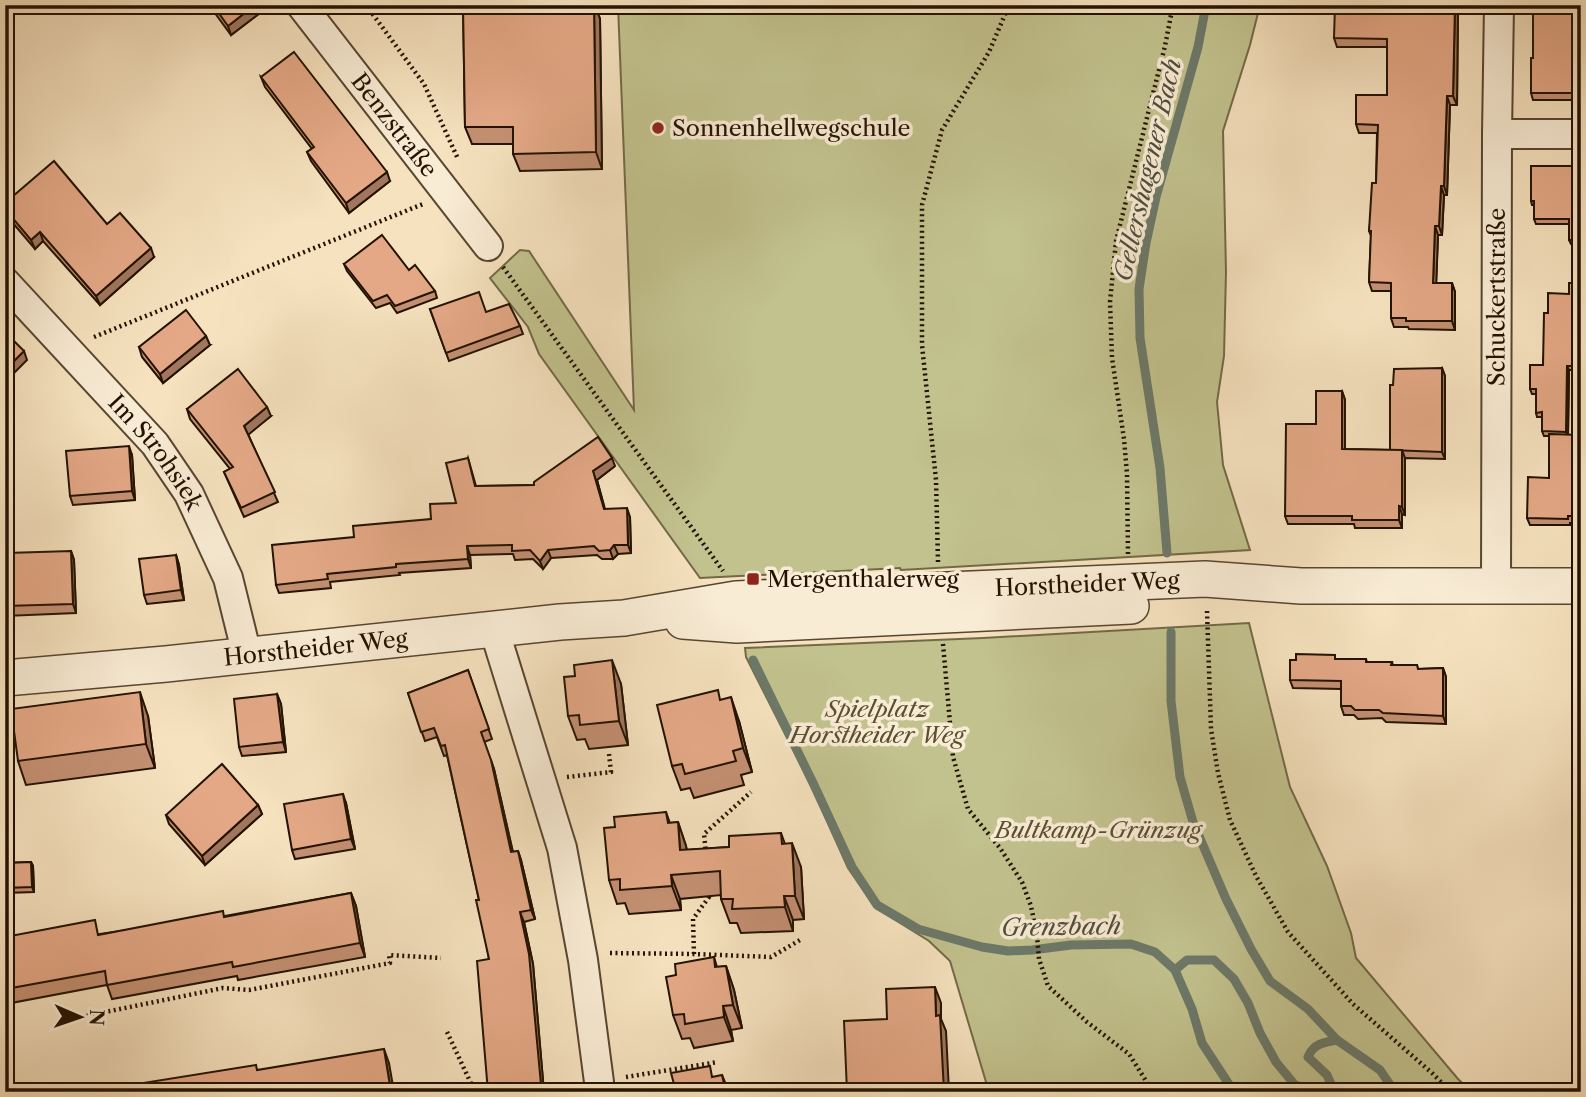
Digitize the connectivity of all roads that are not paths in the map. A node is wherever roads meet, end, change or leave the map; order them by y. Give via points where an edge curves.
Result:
1 (301, 5) edge
2 (1499, 5) edge
3 (1497, 134) junction
4 (1581, 134) edge
5 (488, 246) road end
6 (5, 282) edge
7 (1301, 586) junction
8 (1496, 586) junction
9 (1581, 586) edge
10 (939, 602) junction
11 (624, 618) junction
12 (494, 629) junction
13 (247, 655) junction
14 (5, 678) edge
15 (599, 1087) edge

1 - 5 street, Benzstraße
2 - 3 street, Schuckertstraße
3 - 4 street
3 - 8 street, Schuckertstraße
6 - 13 street, Im Strohsiek via 155,443 189,494 228,578
7 - 8 street, Horstheider Weg
7 - 10 street, Horstheider Weg via 1205,602
7 - 10 street, Horstheider Weg via 1205,579 1137,581
8 - 9 street, Horstheider Weg
10 - 11 street, Horstheider Weg via 737,625
10 - 11 street, Horstheider Weg via 736,599
11 - 12 street, Horstheider Weg
12 - 13 street, Horstheider Weg
12 - 15 street via 562,848 582,953
13 - 14 street, Horstheider Weg

